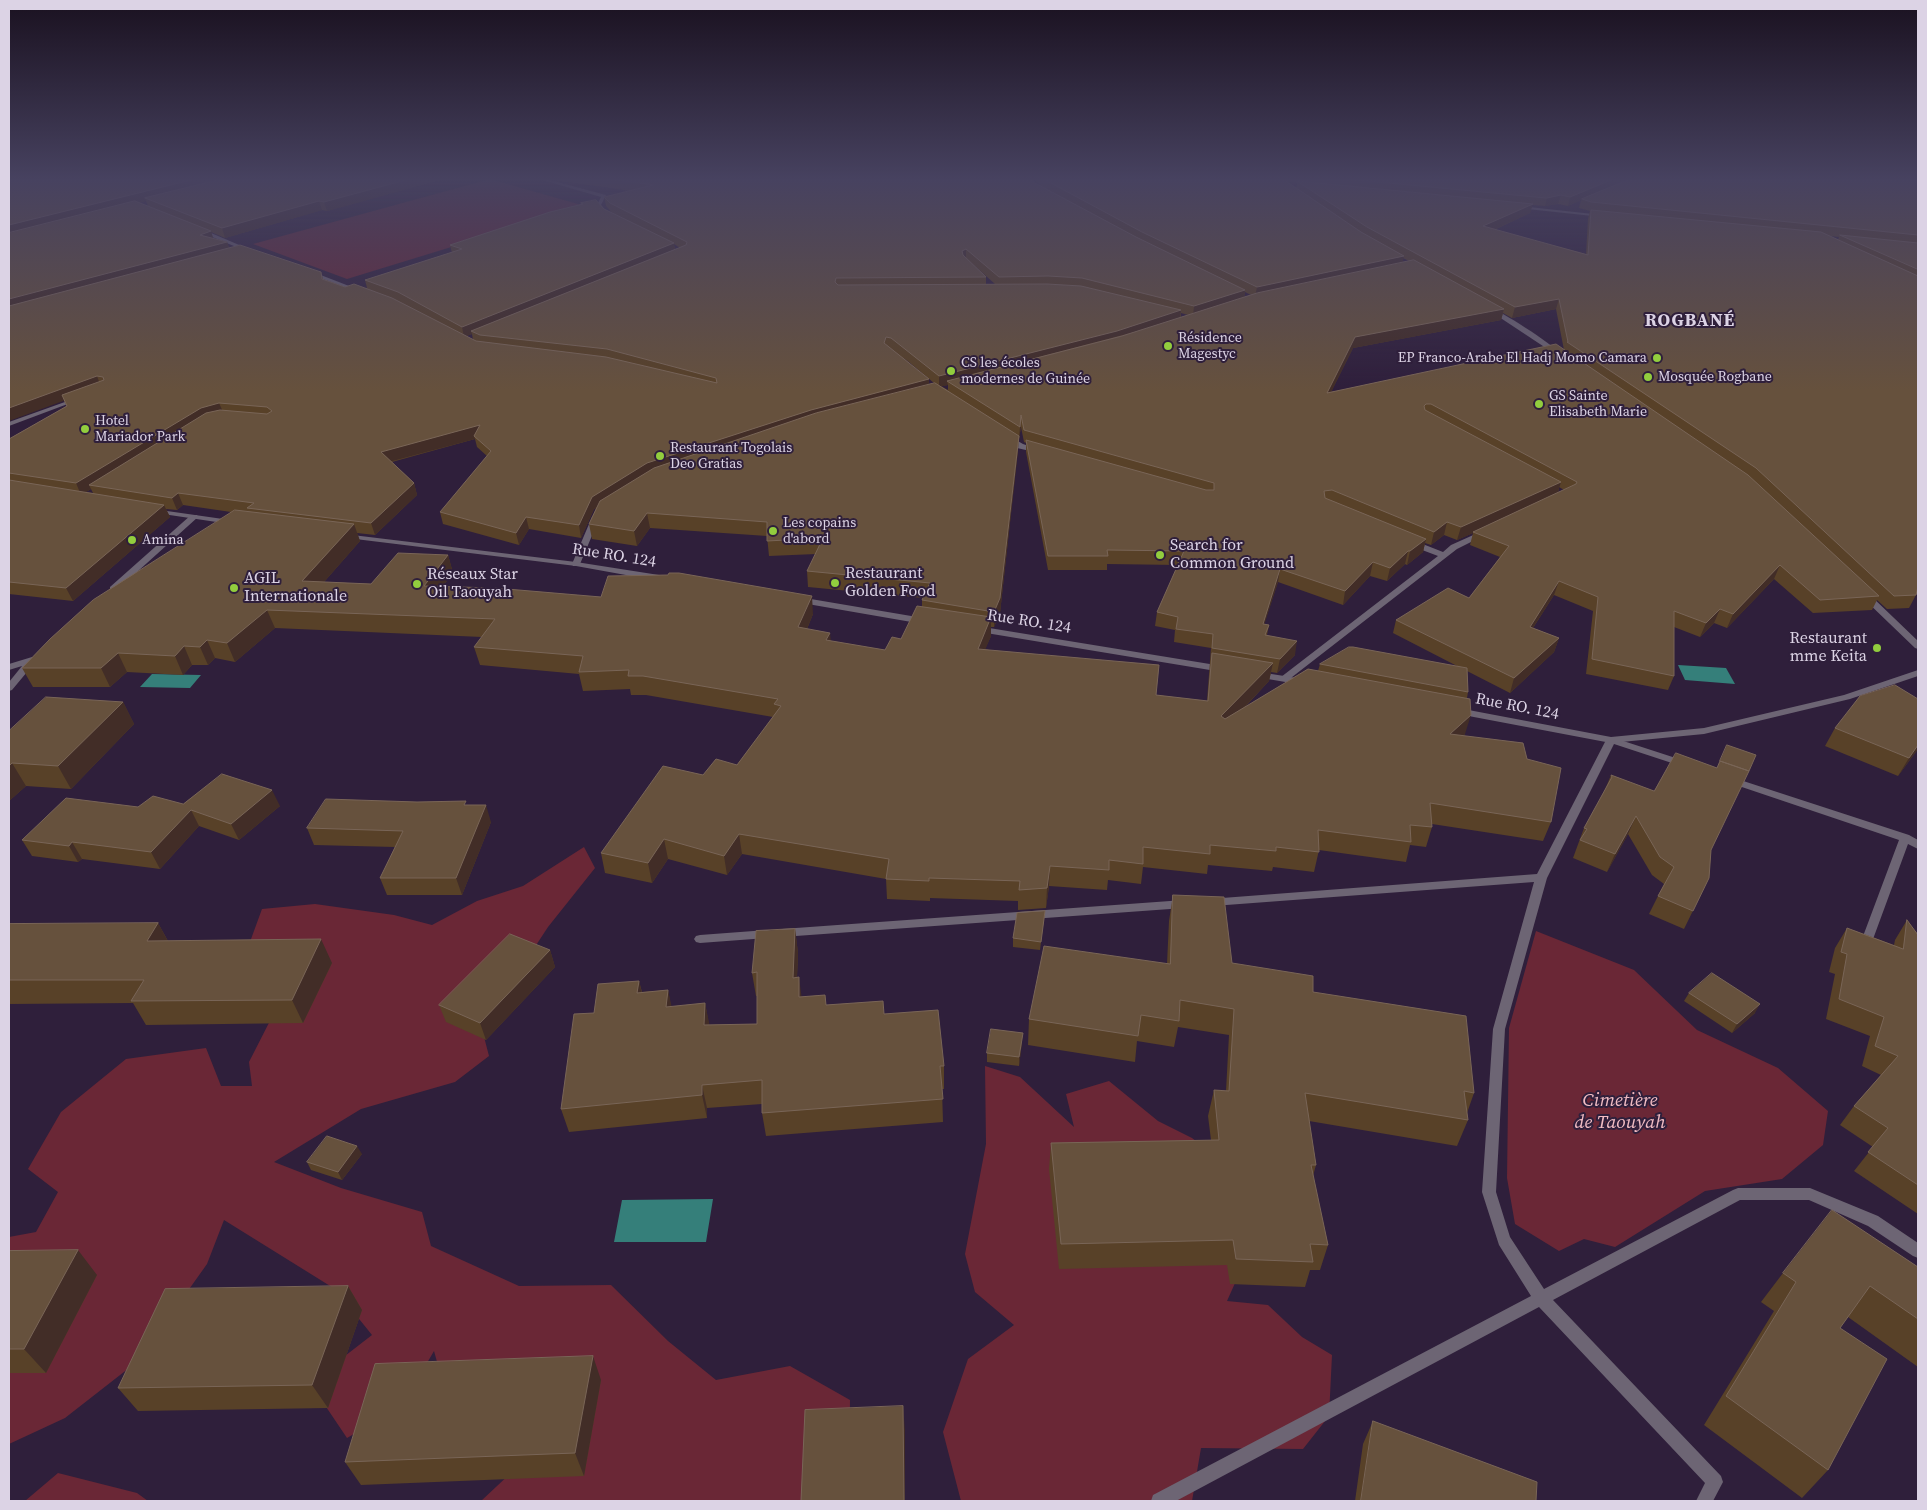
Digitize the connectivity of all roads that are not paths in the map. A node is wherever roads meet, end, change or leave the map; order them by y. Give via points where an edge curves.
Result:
1 (243, 248) edge
2 (247, 250) junction
3 (238, 253) edge
4 (256, 253) edge
5 (300, 269) edge
6 (362, 292) edge
7 (1485, 307) edge
8 (1567, 360) edge
9 (87, 396) edge
10 (9, 424) edge
11 (1003, 435) edge
12 (1048, 454) edge
13 (148, 510) edge
14 (598, 513) edge
15 (194, 518) junction
16 (242, 523) edge
17 (1488, 531) edge
18 (336, 535) edge
19 (1407, 541) edge
20 (1444, 556) junction
21 (576, 564) junction
22 (664, 579) edge
23 (1861, 592) edge
24 (105, 596) edge
25 (792, 599) edge
26 (930, 622) edge
27 (969, 628) edge
28 (1918, 646) edge
29 (9, 667) edge
30 (1235, 671) edge
31 (1245, 672) edge
32 (1918, 673) edge
33 (1284, 679) junction
34 (1313, 684) edge
35 (9, 688) edge
36 (1448, 709) edge
37 (1611, 740) junction
38 (1694, 767) edge
39 (1721, 776) edge
40 (1905, 838) junction
41 (1918, 845) edge
42 (1541, 878) junction
43 (700, 939) dead end
44 (1865, 947) edge
45 (1918, 1252) edge
46 (1542, 1299) junction
47 (1159, 1501) edge
48 (1704, 1501) edge

1 - 2 street
2 - 3 street
2 - 4 street
5 - 6 street
7 - 8 street via 1510,320
9 - 10 street
11 - 12 street via 1020,446
13 - 15 street
14 - 21 street
15 - 16 street
15 - 24 street
17 - 20 street via 1454,547
18 - 21 street, Rue RO. 124
19 - 20 street
20 - 33 street
21 - 22 street, Rue RO. 124
23 - 28 street
25 - 26 street
27 - 30 street, Rue RO. 124
29 - 35 street via 35,658
31 - 33 street
32 - 37 street, Rue RO. 124 via 1847,697 1704,731
33 - 34 street
36 - 37 street, Rue RO. 124
37 - 38 street
37 - 42 street
39 - 40 street
40 - 41 street
40 - 44 street
42 - 43 street
42 - 46 street via 1499,1029 1489,1192 1504,1240
45 - 46 street via 1873,1221 1810,1194 1738,1194
46 - 47 street
46 - 48 street via 1714,1482

